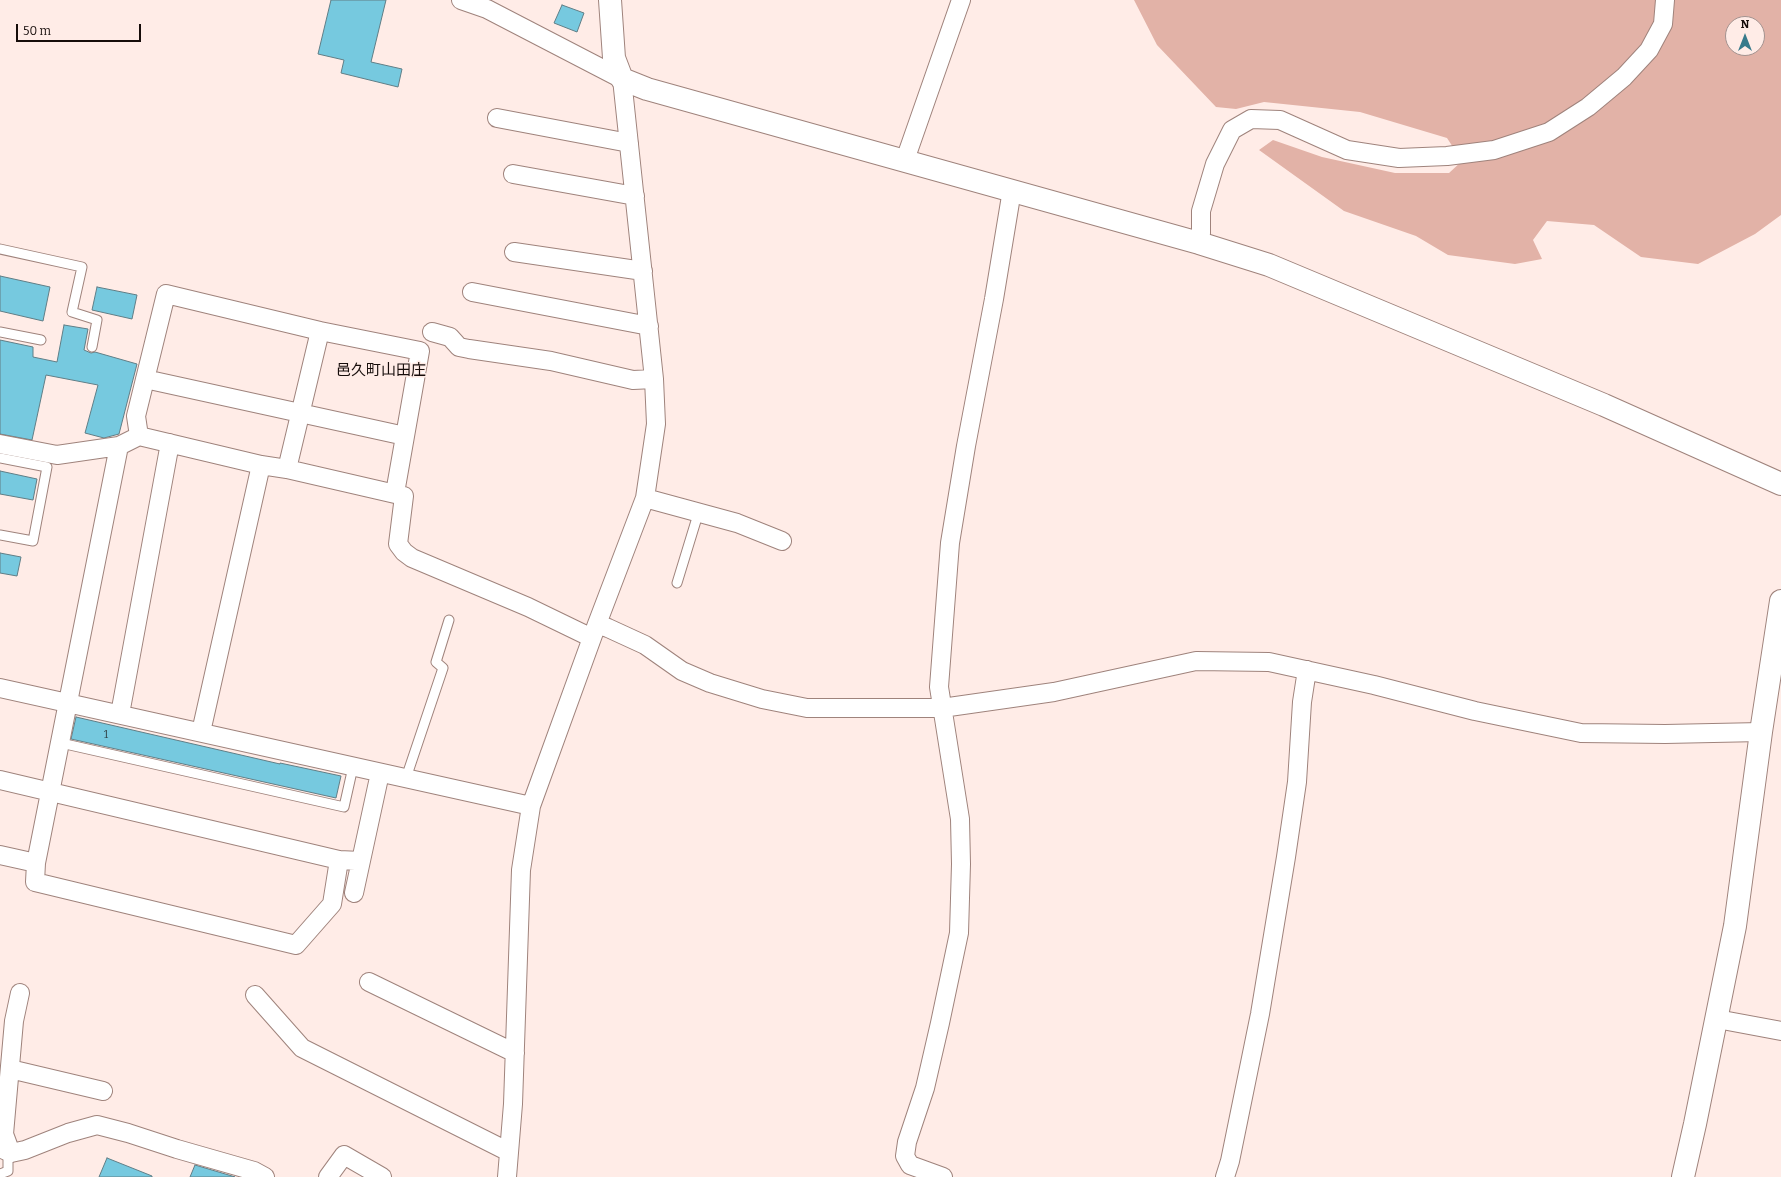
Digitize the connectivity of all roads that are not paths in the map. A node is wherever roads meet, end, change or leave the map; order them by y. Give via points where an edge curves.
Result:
1 (461, 0) edge
2 (610, 0) edge
3 (961, 0) edge
4 (1665, 0) edge
5 (622, 79) junction
6 (498, 118) dead end
7 (629, 143) junction
8 (905, 160) junction
9 (513, 174) dead end
10 (1012, 190) junction
11 (635, 196) junction
12 (1199, 243) junction
13 (0, 249) edge
14 (514, 252) dead end
15 (643, 271) junction
16 (472, 292) dead end
17 (649, 326) junction
18 (320, 331) junction
19 (0, 332) edge
20 (432, 332) dead end
21 (41, 340) dead end
22 (92, 347) dead end
23 (654, 378) junction
24 (145, 379) junction
25 (300, 413) junction
26 (139, 436) junction
27 (405, 436) junction
28 (170, 443) junction
29 (0, 444) edge
30 (119, 446) junction
31 (0, 458) edge
32 (261, 465) junction
33 (287, 469) junction
34 (1781, 484) edge
35 (395, 493) junction
36 (645, 498) junction
37 (699, 511) junction
38 (0, 535) edge
39 (782, 542) dead end
40 (677, 583) dead end
41 (1781, 601) edge
42 (449, 620) dead end
43 (594, 631) junction
44 (1307, 670) junction
45 (0, 688) edge
46 (69, 704) junction
47 (942, 708) junction
48 (120, 714) junction
49 (201, 732) junction
50 (1761, 732) junction
51 (61, 743) junction
52 (353, 767) junction
53 (380, 773) junction
54 (406, 778) junction
55 (0, 780) edge
56 (51, 792) junction
57 (531, 806) junction
58 (0, 855) edge
59 (339, 860) junction
60 (361, 861) junction
61 (36, 863) junction
62 (354, 893) dead end
63 (369, 982) dead end
64 (20, 993) dead end
65 (255, 995) dead end
66 (1717, 1019) junction
67 (1781, 1031) edge
68 (515, 1053) junction
69 (10, 1069) junction
70 (103, 1091) dead end
71 (5, 1151) edge
72 (509, 1152) junction
73 (5, 1174) edge
74 (257, 1175) edge
75 (328, 1177) edge
76 (382, 1177) edge
77 (507, 1177) edge
78 (943, 1177) edge
79 (1225, 1177) edge
80 (1683, 1177) edge

1 - 5 street via 487,9
2 - 5 street via 614,58
3 - 8 street
4 - 12 street via 1663,24 1648,50 1624,77 1588,107 1549,132 1494,150 1447,156 1399,158 1347,150 1280,120 1251,119 1232,130 1215,164 1201,211
5 - 7 street
5 - 8 street via 647,89
6 - 7 street
7 - 11 street
8 - 10 street
9 - 11 street
10 - 12 street
10 - 47 street via 950,543 938,687
11 - 15 street
12 - 34 street via 1309,280 1604,405
13 - 22 lane via 82,266 72,312 97,320
14 - 15 street
15 - 17 street
16 - 17 street
17 - 23 street
18 - 24 street via 166,294
18 - 25 street
18 - 27 street via 420,351
19 - 21 lane
20 - 23 street via 450,337 459,347 551,361 634,380
23 - 36 street via 656,424
24 - 25 street
24 - 26 street via 136,416
25 - 27 street
25 - 33 street
26 - 28 street
26 - 30 street
27 - 35 street
28 - 32 street
28 - 48 street
29 - 30 street via 57,455
30 - 46 street
31 - 38 lane via 47,467 33,542
32 - 33 street
32 - 49 street
33 - 35 street
35 - 43 street via 404,496 398,544 412,558 528,607
36 - 37 street
36 - 43 street
37 - 39 street via 737,523
37 - 40 lane
41 - 50 street
42 - 54 lane via 436,662 443,668
43 - 47 street via 608,628 645,645 682,671 710,683 762,699 807,708
43 - 57 street
44 - 47 street via 1269,662 1196,661 1054,692
44 - 50 street via 1475,711 1580,733
44 - 79 street via 1302,702 1297,782 1286,857 1260,1014
45 - 46 street
46 - 48 street
46 - 51 street
47 - 78 street via 960,819 959,933 937,1037 905,1156 910,1165
48 - 49 street
49 - 52 street
50 - 66 street via 1735,926
51 - 52 lane via 344,807
51 - 56 street
52 - 53 street
53 - 54 street
53 - 60 street
54 - 57 street
55 - 56 street
56 - 59 street
56 - 61 street
57 - 68 street via 521,870
58 - 61 street
59 - 60 street
59 - 61 street via 332,904 296,946 35,882
60 - 62 street
63 - 68 street
64 - 69 street via 14,1020
65 - 72 street via 302,1048
66 - 67 street
66 - 80 street
68 - 72 street
69 - 70 street
69 - 71 street via 4,1134
71 - 73 lane via 8,1160
71 - 74 street via 25,1150 97,1125
72 - 77 street
75 - 76 street via 344,1155

